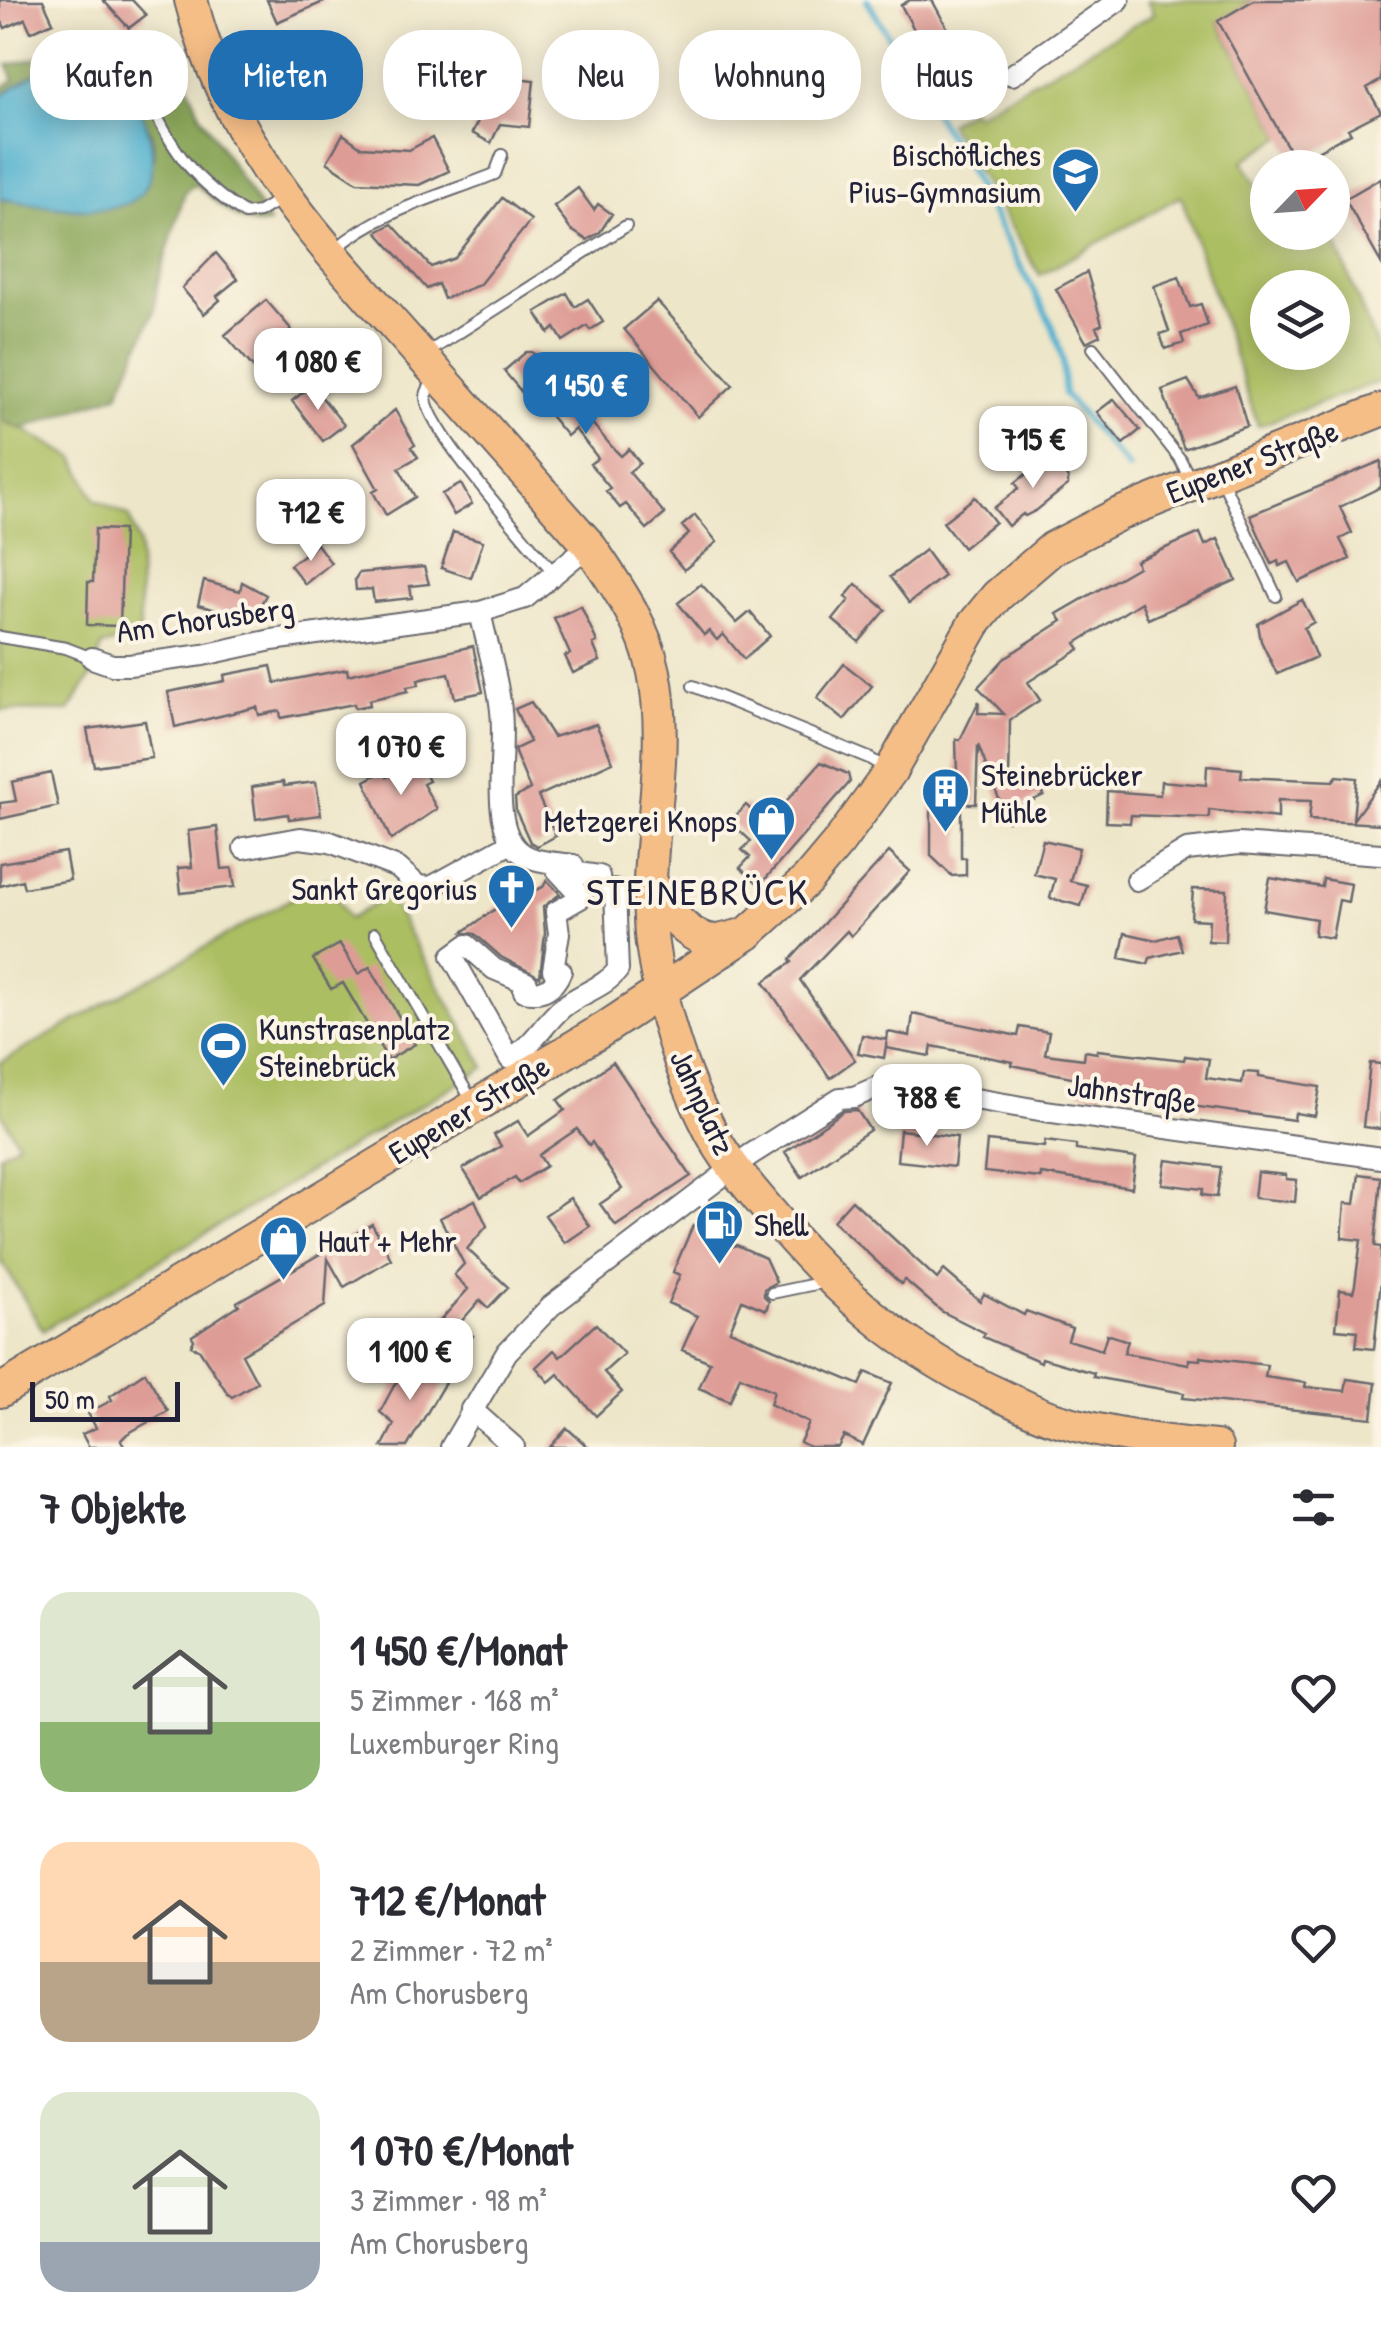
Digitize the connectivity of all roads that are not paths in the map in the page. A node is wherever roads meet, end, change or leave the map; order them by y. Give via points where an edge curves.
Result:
1 (191, 0) edge
2 (1119, 0) edge
3 (1012, 76) dead end
4 (160, 120) edge
5 (502, 156) dead end
6 (285, 196) junction
7 (626, 226) dead end
8 (331, 254) junction
9 (1093, 348) dead end
10 (431, 367) junction
11 (1381, 410) edge
12 (1205, 478) junction
13 (588, 545) junction
14 (555, 575) junction
15 (1276, 596) dead end
16 (480, 612) junction
17 (0, 637) edge
18 (92, 658) joint
19 (693, 686) dead end
20 (890, 772) junction
21 (512, 843) junction
22 (244, 848) dead end
23 (1381, 854) edge
24 (590, 867) dead end
25 (650, 880) junction
26 (1136, 880) dead end
27 (616, 924) joint
28 (376, 933) dead end
29 (747, 934) junction
30 (661, 992) junction
31 (875, 1088) joint
32 (474, 1106) junction
33 (1381, 1158) edge
34 (734, 1168) junction
35 (699, 1196) junction
36 (728, 1241) dead end
37 (832, 1280) junction
38 (772, 1293) dead end
39 (0, 1390) edge
40 (471, 1409) junction
41 (452, 1447) edge
42 (514, 1447) edge
43 (1216, 1447) edge

1 - 6 main road, Jahnplatz via 217,84
2 - 3 street
4 - 6 lane via 184,164 245,214
5 - 8 lane via 494,174 390,217
6 - 8 main road, Jahnplatz
7 - 10 lane via 440,342
8 - 10 main road, Jahnplatz
9 - 12 lane via 1180,459
10 - 13 main road, Jahnplatz
10 - 14 lane via 426,399 447,442
11 - 12 main road, Eupener Straße
12 - 15 lane
12 - 20 main road, Eupener Straße via 1089,526 1010,583 974,624
13 - 14 street, Am Chorusberg
13 - 25 main road, Jahnplatz via 628,601 654,673 659,725
14 - 16 street, Am Chorusberg via 524,598
16 - 18 street, Am Chorusberg via 129,665
16 - 21 street via 501,706 501,811
17 - 18 lane, Am Chorusberg
19 - 20 lane
20 - 29 main road, Eupener Straße via 840,842
21 - 22 street via 432,887 330,842 300,838
21 - 24 street via 526,858
23 - 26 street via 1239,844 1187,850
25 - 29 main road via 666,912 688,929 713,941
25 - 30 main road, Jahnplatz
27 - 27 street via 615,890 607,890 599,876 557,870 582,897 556,912 553,970 561,972 550,988 524,991 527,983 494,969 467,945 452,956 510,1059 529,1048 564,1006 612,978 618,970
28 - 32 lane
29 - 30 main road, Eupener Straße
30 - 32 main road, Eupener Straße
30 - 34 main road, Jahnplatz via 690,1089
31 - 33 street, Jahnstraße
31 - 34 street, Jahnplatz via 840,1098
32 - 39 main road, Eupener Straße
34 - 35 street
34 - 37 main road
35 - 36 lane
35 - 40 street via 551,1306 507,1352
37 - 38 lane
37 - 43 main road via 918,1352 1050,1418 1143,1440
40 - 41 street
40 - 42 street

